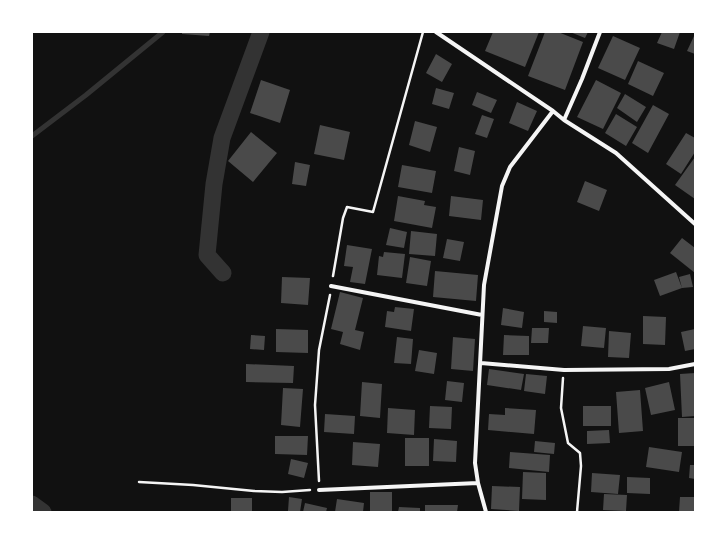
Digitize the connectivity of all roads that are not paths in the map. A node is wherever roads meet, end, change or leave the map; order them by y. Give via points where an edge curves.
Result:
1 (436, 32) edge
2 (600, 32) edge
3 (553, 111) junction
4 (564, 120) junction
5 (695, 224) edge
6 (331, 286) road end
7 (482, 315) junction
8 (481, 363) junction
9 (695, 364) edge
10 (478, 483) junction
11 (319, 490) road end
12 (486, 512) edge

1 - 3 street
2 - 4 street
3 - 4 street
3 - 7 street via 510,167 502,186 484,285
4 - 5 street via 616,153
6 - 7 street
7 - 8 street
8 - 9 street via 564,370 668,369
8 - 10 street via 475,463
10 - 11 street
10 - 12 street

